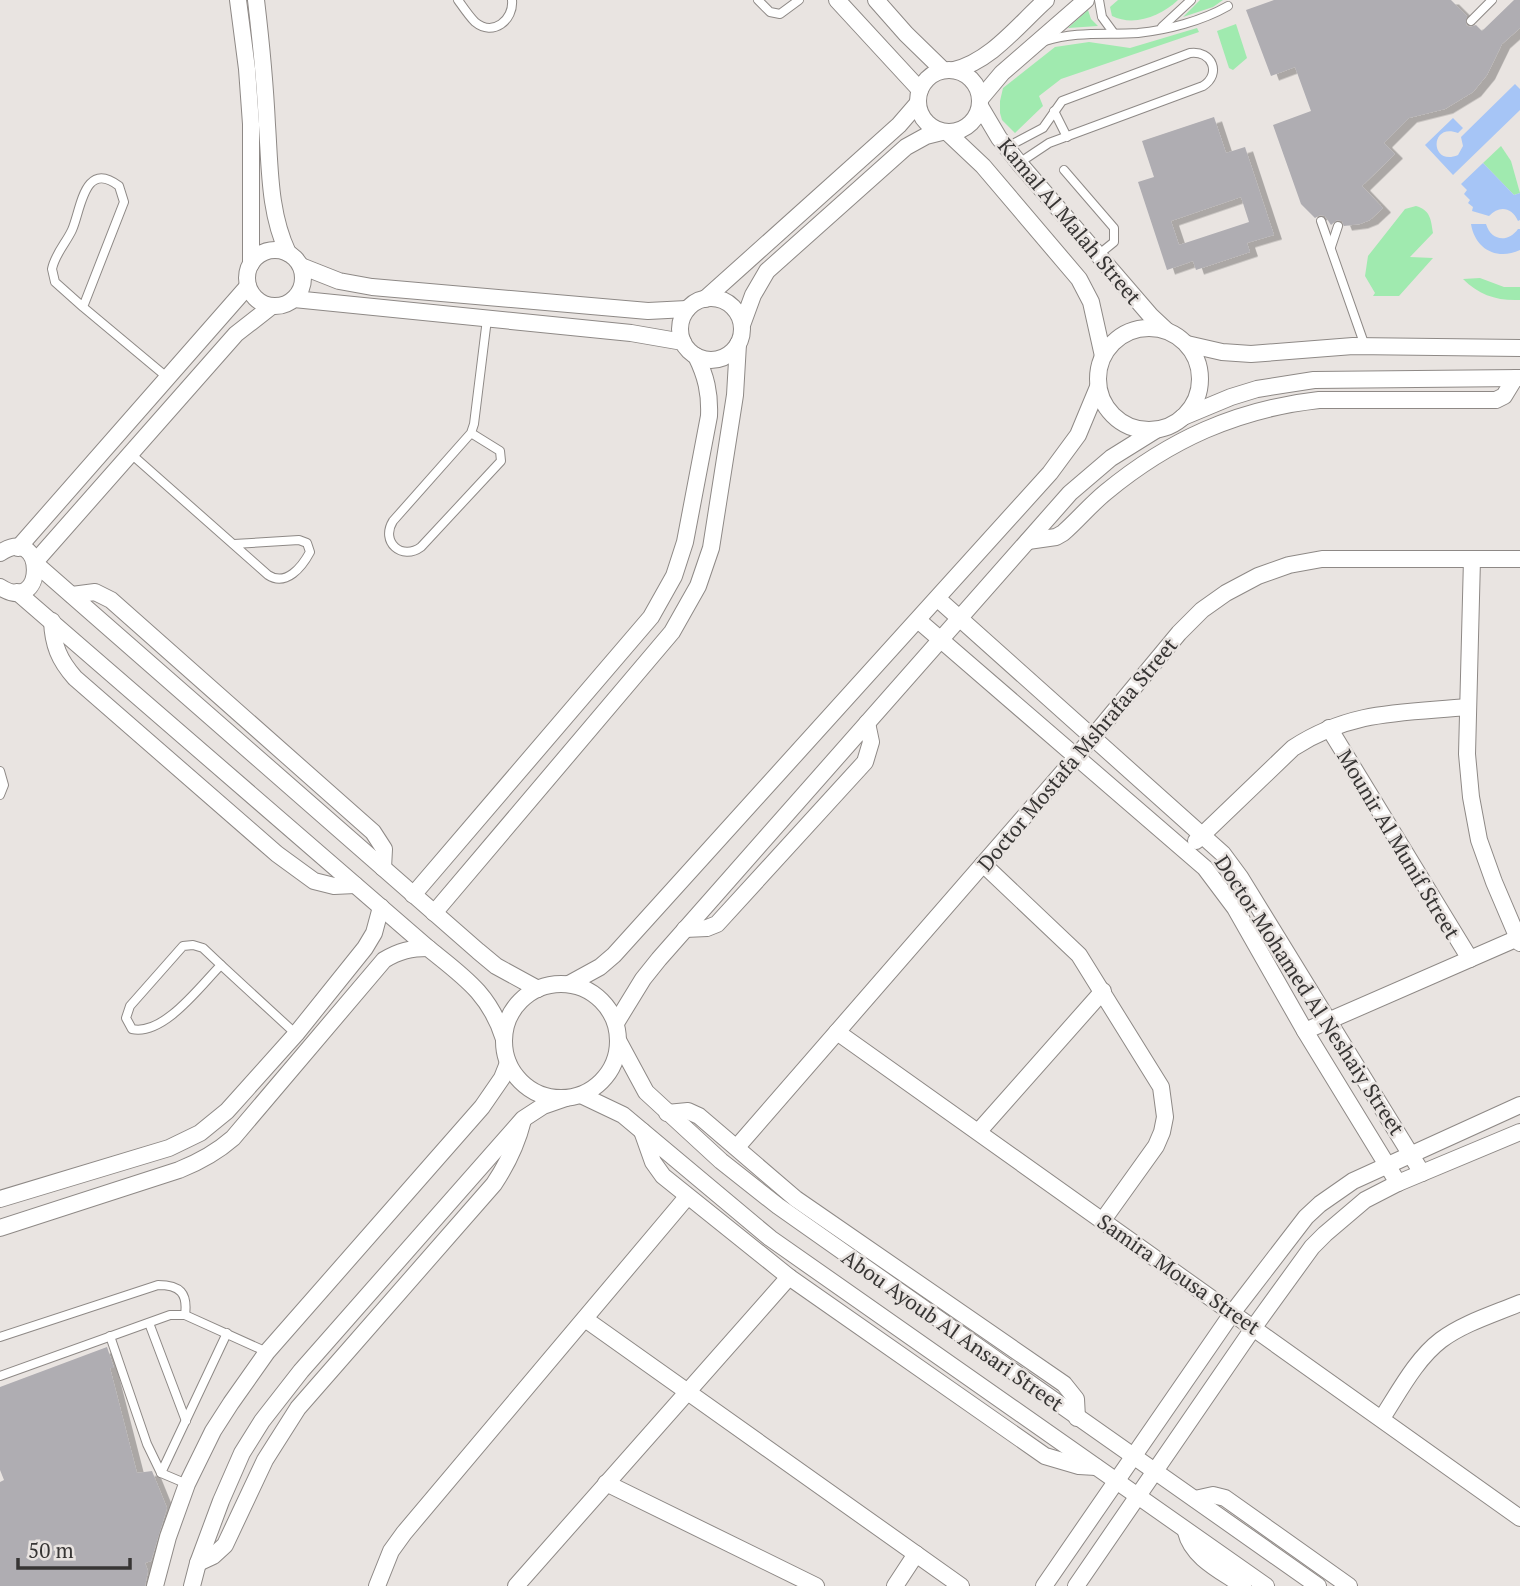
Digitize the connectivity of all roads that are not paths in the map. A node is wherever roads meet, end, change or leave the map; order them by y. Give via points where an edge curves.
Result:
1 (238, 0) edge
2 (256, 0) edge
3 (458, 0) edge
4 (512, 0) edge
5 (758, 0) edge
6 (799, 0) edge
7 (837, 0) edge
8 (876, 0) edge
9 (1046, 0) edge
10 (1086, 0) edge
11 (1099, 0) edge
12 (1191, 0) edge
13 (1492, 0) edge
14 (1227, 6) dead end
15 (1471, 20) dead end
16 (1160, 29) junction
17 (1114, 32) junction
18 (1032, 46) junction
19 (948, 70) junction
20 (919, 96) junction
21 (981, 102) junction
22 (1054, 111) junction
23 (945, 133) junction
24 (1067, 137) junction
25 (1007, 147) junction
26 (1019, 163) junction
27 (1064, 170) dead end
28 (1321, 221) dead end
29 (1338, 226) dead end
30 (1331, 247) junction
31 (288, 253) junction
32 (1098, 255) junction
33 (251, 264) junction
34 (301, 266) junction
35 (248, 286) junction
36 (294, 299) junction
37 (705, 299) junction
38 (272, 306) junction
39 (83, 307) junction
40 (687, 309) junction
41 (487, 318) junction
42 (742, 325) junction
43 (1166, 330) junction
44 (683, 342) junction
45 (738, 344) junction
46 (1187, 344) junction
47 (1365, 346) junction
48 (1520, 348) edge
49 (696, 356) junction
50 (1102, 356) junction
51 (168, 378) junction
52 (1518, 378) edge
53 (1098, 387) junction
54 (1183, 417) junction
55 (1156, 430) junction
56 (471, 432) junction
57 (130, 453) junction
58 (0, 533) edge
59 (1028, 541) junction
60 (234, 544) junction
61 (11, 550) edge
62 (1472, 559) junction
63 (1520, 559) edge
64 (35, 563) junction
65 (10, 590) edge
66 (939, 599) junction
67 (0, 605) edge
68 (959, 619) junction
69 (52, 621) junction
70 (919, 621) junction
71 (941, 640) junction
72 (1468, 707) junction
73 (867, 723) junction
74 (1329, 728) junction
75 (1093, 736) junction
76 (1077, 756) junction
77 (0, 771) edge
78 (0, 795) edge
79 (1203, 834) junction
80 (1186, 850) junction
81 (983, 864) junction
82 (355, 885) junction
83 (413, 895) junction
84 (381, 907) junction
85 (434, 913) junction
86 (685, 929) junction
87 (1519, 940) edge
88 (428, 948) junction
89 (1469, 960) junction
90 (221, 965) junction
91 (569, 984) junction
92 (538, 989) junction
93 (1103, 991) junction
94 (1329, 1021) junction
95 (616, 1023) junction
96 (837, 1031) junction
97 (1305, 1031) junction
98 (296, 1034) junction
99 (504, 1039) junction
100 (619, 1042) junction
101 (508, 1063) junction
102 (574, 1096) junction
103 (1520, 1105) edge
104 (667, 1113) junction
105 (523, 1119) junction
106 (642, 1129) junction
107 (979, 1131) junction
108 (1520, 1132) edge
109 (737, 1147) junction
110 (1412, 1155) junction
111 (1388, 1165) junction
112 (1422, 1174) junction
113 (1398, 1183) junction
114 (687, 1197) junction
115 (0, 1199) edge
116 (1104, 1220) junction
117 (0, 1228) edge
118 (789, 1277) junction
119 (1518, 1306) edge
120 (1233, 1312) junction
121 (185, 1315) junction
122 (585, 1319) junction
123 (149, 1322) junction
124 (1254, 1327) junction
125 (227, 1333) junction
126 (110, 1336) junction
127 (0, 1337) edge
128 (267, 1352) junction
129 (0, 1376) edge
130 (687, 1391) junction
131 (1077, 1418) junction
132 (1382, 1418) junction
133 (186, 1421) junction
134 (1133, 1457) junction
135 (1097, 1467) junction
136 (1154, 1471) junction
137 (161, 1473) junction
138 (1116, 1481) junction
139 (606, 1483) junction
140 (187, 1484) junction
141 (1137, 1496) junction
142 (1195, 1499) junction
143 (1520, 1518) edge
144 (1186, 1530) junction
145 (916, 1554) junction
146 (198, 1563) junction
147 (155, 1586) edge
148 (192, 1586) edge
149 (377, 1586) edge
150 (516, 1586) edge
151 (816, 1586) edge
152 (895, 1586) edge
153 (961, 1586) edge
154 (1044, 1586) edge
155 (1076, 1586) edge
156 (1243, 1586) edge
157 (1266, 1586) edge
158 (1318, 1586) edge
159 (1349, 1586) edge

1 - 33 street via 251,124
2 - 31 street via 272,199
3 - 4 lane via 476,22 490,27 509,17
5 - 6 lane via 775,14
7 - 20 street
8 - 19 street
9 - 19 street via 984,56
10 - 18 street
11 - 17 lane via 1102,17
12 - 16 lane
13 - 15 lane
14 - 16 lane
16 - 17 lane
17 - 18 lane via 1071,35
18 - 21 street via 994,81
19 - 20 street via 933,74
19 - 21 street via 972,79
20 - 23 street via 923,118
20 - 37 street via 899,125
21 - 23 street via 971,125
21 - 25 street, Kamal Al Malah Street
22 - 24 lane
22 - 24 lane via 1062,101 1190,53 1201,53 1210,60 1213,76 1203,86
22 - 25 lane via 1043,128
23 - 42 street via 926,136 906,147 767,271
23 - 50 street, Kamal Al Malah Street via 984,166 1079,279 1091,302
24 - 26 lane via 1041,147
25 - 26 street, Kamal Al Malah Street
26 - 32 street, Kamal Al Malah Street
27 - 32 lane via 1114,229 1114,242
28 - 30 lane
29 - 30 lane
30 - 47 lane
31 - 33 street via 272,251
31 - 34 street
32 - 43 street, Kamal Al Malah Street
33 - 35 street
34 - 36 street via 303,284
34 - 40 street via 339,281 372,287 648,311
35 - 38 street via 257,300
35 - 51 street
36 - 38 street
36 - 41 street
37 - 40 street
37 - 42 street via 725,301
38 - 57 street via 236,334
39 - 39 lane via 55,282 52,269 84,191 104,179 119,186 124,202
39 - 51 lane
40 - 44 street via 681,325
41 - 44 street
41 - 56 lane
42 - 45 street
43 - 46 street
43 - 50 street via 1143,328 1122,335
44 - 49 street
45 - 49 street via 724,357
45 - 85 street via 735,395 710,548 688,606 672,632
46 - 47 street via 1251,354
46 - 54 street via 1199,364 1200,376 1197,398
47 - 48 street
49 - 83 street via 707,384 709,416 685,542 666,593 599,680
50 - 53 street
51 - 61 street
52 - 54 street via 1314,380 1257,389
52 - 59 street via 1496,400 1319,400 1239,415 1150,459 1063,533
53 - 55 street via 1118,420
53 - 66 street via 1087,418 1063,457
54 - 55 street
55 - 59 street via 1090,474
56 - 56 lane via 389,527 389,540 397,550 410,553 421,547 501,461 500,451
57 - 60 lane
57 - 64 street
58 - 61 street
59 - 68 street
60 - 60 lane via 279,580 290,577 310,551 307,543 299,540
61 - 64 street via 29,553
62 - 63 street, Doctor Mostafa Mshrafaa Street
62 - 72 street
62 - 75 street, Doctor Mostafa Mshrafaa Street via 1322,559 1258,576 1202,610
64 - 65 street via 35,579 24,590
64 - 83 street via 72,595 95,592 111,600 373,832 384,849 383,868
65 - 67 street
65 - 69 street
66 - 68 street, Doctor Mohamed Al Neshaiy Street
66 - 70 street
68 - 71 street
68 - 75 street, Doctor Mohamed Al Neshaiy Street
69 - 82 street
69 - 82 street via 53,642 61,662 75,678 277,854 314,881
70 - 71 street, Doctor Mohamed Al Neshaiy Street
70 - 91 street via 614,955
71 - 73 street
71 - 76 street, Doctor Mohamed Al Neshaiy Street
72 - 74 street via 1366,716
72 - 87 street via 1467,754 1479,840
73 - 86 street
73 - 86 street via 871,742 865,762 717,924
74 - 79 street via 1293,748
74 - 89 street, Mounir Al Munif Street
75 - 76 street, Doctor Mostafa Mshrafaa Street
75 - 79 street, Doctor Mohamed Al Neshaiy Street
76 - 80 street, Doctor Mohamed Al Neshaiy Street
76 - 81 street, Doctor Mostafa Mshrafaa Street
77 - 78 lane via 4,785
79 - 80 street
79 - 94 street, Doctor Mohamed Al Neshaiy Street via 1240,877
80 - 97 street, Doctor Mohamed Al Neshaiy Street via 1222,888
81 - 93 street via 1079,955
81 - 96 street, Doctor Mostafa Mshrafaa Street
82 - 84 street
83 - 85 street
84 - 88 street
84 - 98 street via 365,948
85 - 92 street via 496,966
86 - 95 street via 643,979
87 - 89 street
88 - 99 street via 482,994
88 - 117 street via 397,952 384,960 219,1150 169,1173
89 - 94 street
90 - 90 lane via 203,948 183,946 130,1006 129,1026 144,1030 169,1017
90 - 98 lane
91 - 92 street
91 - 95 street via 600,998
92 - 99 street via 517,1004
93 - 107 street
93 - 116 street via 1161,1087 1165,1117 1156,1146
94 - 97 street
94 - 110 street, Doctor Mohamed Al Neshaiy Street
95 - 100 street
96 - 107 street, Samira Mousa Street
96 - 109 street, Doctor Mostafa Mshrafaa Street
97 - 111 street, Doctor Mohamed Al Neshaiy Street
98 - 115 street via 227,1111 192,1138 142,1158
99 - 101 street
100 - 102 street via 604,1080
100 - 104 street, Abou Ayoub Al Ansari Street via 646,1093
101 - 102 street via 531,1089 548,1096
101 - 128 street via 482,1107
102 - 105 street via 543,1106
102 - 106 street, Abou Ayoub Al Ansari Street via 603,1104
103 - 110 street
104 - 109 street via 688,1111 699,1116
104 - 131 street, Abou Ayoub Al Ansari Street via 778,1206
105 - 146 street via 281,1395 243,1453
105 - 146 street via 508,1164 494,1184 298,1408 265,1460 225,1545
106 - 114 street via 663,1176
106 - 135 street, Abou Ayoub Al Ansari Street via 770,1238
107 - 116 street, Samira Mousa Street
108 - 112 street
109 - 131 street via 796,1199 1064,1384 1076,1399
110 - 111 street
110 - 112 street, Doctor Mohamed Al Neshaiy Street
111 - 113 street, Doctor Mohamed Al Neshaiy Street
111 - 120 street via 1353,1181 1306,1217
112 - 113 street
113 - 124 street via 1365,1200 1312,1247
114 - 118 street
114 - 122 street
116 - 120 street, Samira Mousa Street
118 - 130 street
118 - 135 street via 1045,1456
119 - 132 street via 1441,1340
120 - 124 street, Samira Mousa Street
120 - 134 street
121 - 123 lane
121 - 125 lane
121 - 127 lane via 187,1303 181,1292 171,1285 158,1285
122 - 130 street
122 - 149 street via 404,1533
123 - 126 lane
123 - 133 lane
124 - 132 street, Samira Mousa Street
124 - 136 street
125 - 128 lane
125 - 133 lane
126 - 129 lane
126 - 137 lane
128 - 140 street via 213,1432
130 - 139 street
130 - 145 street
131 - 134 street, Abou Ayoub Al Ansari Street
132 - 143 street, Samira Mousa Street
133 - 137 lane
134 - 136 street, Abou Ayoub Al Ansari Street
134 - 138 street
135 - 138 street, Abou Ayoub Al Ansari Street
136 - 141 street
136 - 142 street, Abou Ayoub Al Ansari Street
137 - 140 lane
138 - 141 street, Abou Ayoub Al Ansari Street
138 - 154 street
139 - 150 street
139 - 151 street
140 - 147 street
141 - 144 street, Abou Ayoub Al Ansari Street
141 - 155 street
142 - 158 street, Abou Ayoub Al Ansari Street
142 - 159 street via 1225,1498
144 - 156 street via 1200,1556
144 - 157 street, Abou Ayoub Al Ansari Street
145 - 152 street
145 - 153 street
146 - 148 street

